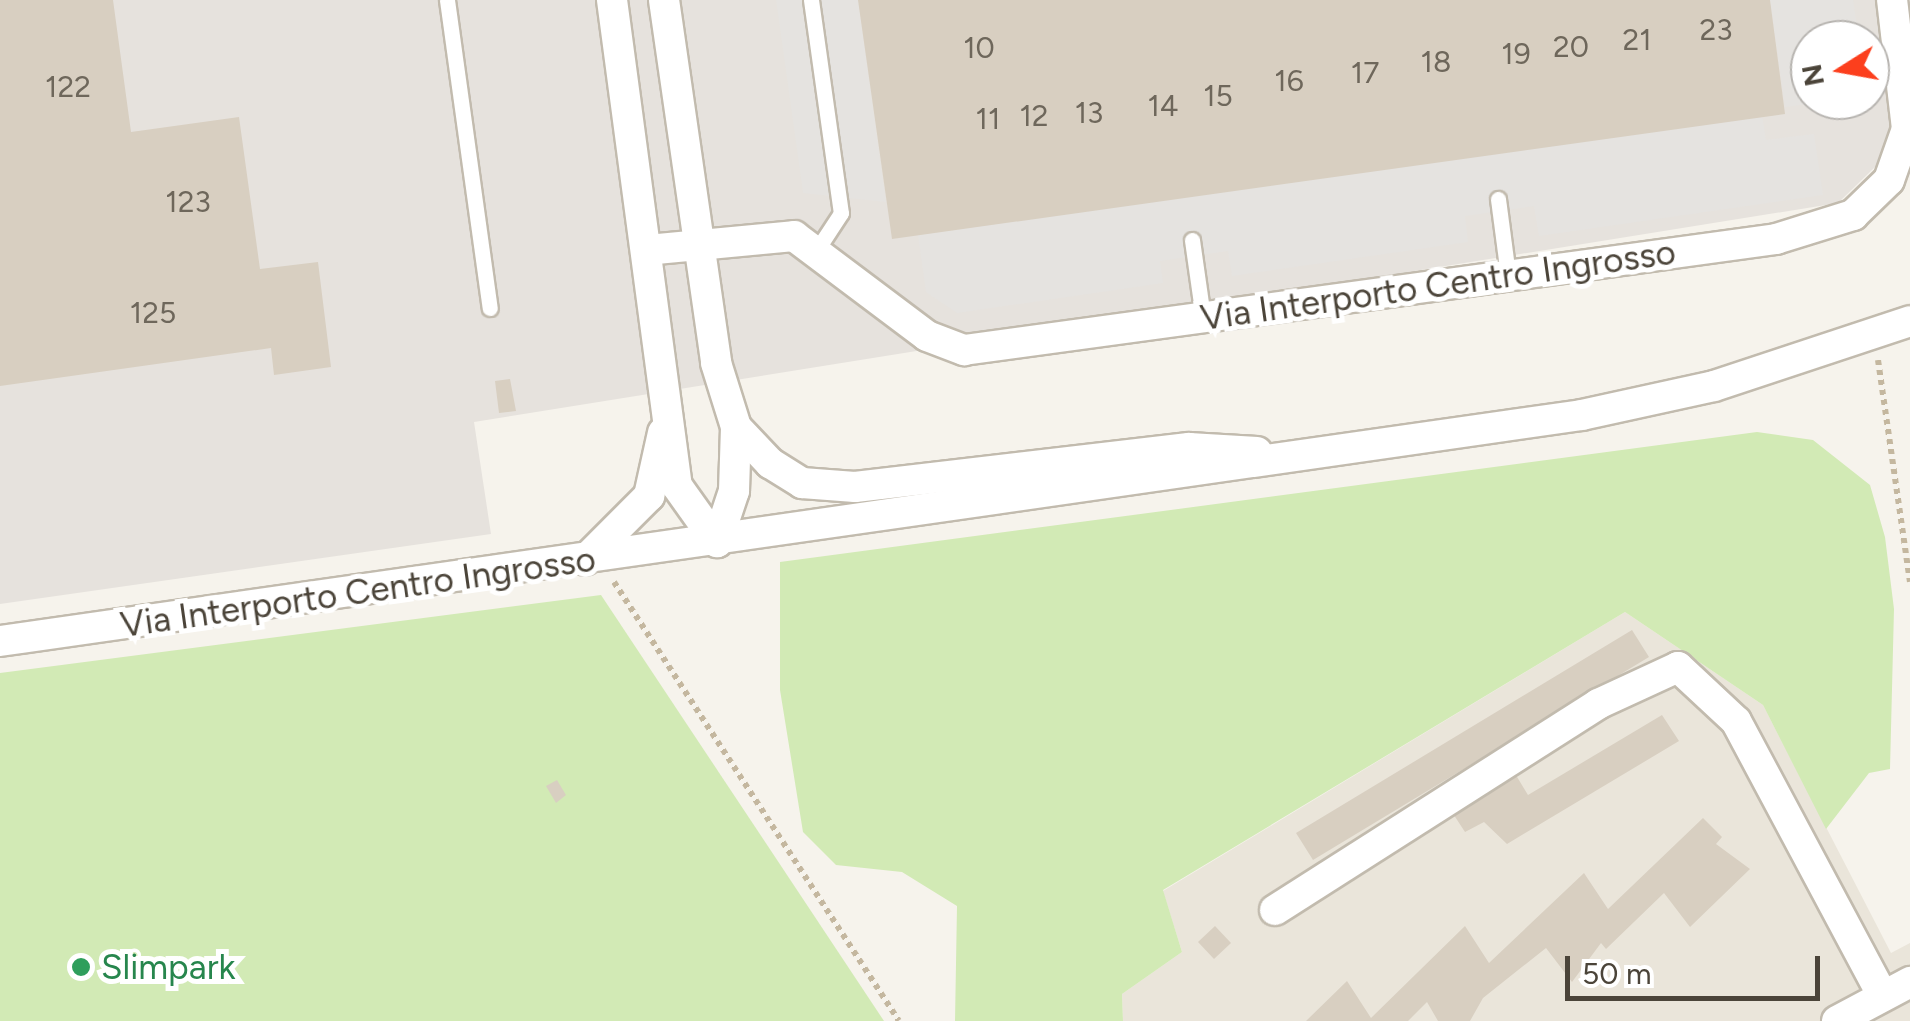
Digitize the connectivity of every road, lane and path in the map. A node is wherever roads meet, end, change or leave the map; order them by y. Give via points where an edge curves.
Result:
1 (447, 0) edge
2 (612, 0) edge
3 (664, 0) edge
4 (811, 0) edge
5 (1892, 0) edge
6 (1498, 200) dead end
7 (1192, 240) dead end
8 (698, 241) junction
9 (646, 250) junction
10 (816, 251) junction
11 (1508, 276) junction
12 (490, 308) dead end
13 (1203, 317) junction
14 (1910, 321) edge
15 (1874, 336) junction
16 (666, 420) junction
17 (736, 427) junction
18 (1325, 456) junction
19 (717, 542) junction
20 (595, 559) junction
21 (1910, 582) edge
22 (0, 640) edge
23 (1275, 910) dead end
24 (1910, 982) edge
25 (1881, 992) junction
26 (900, 1021) edge
27 (1837, 1021) edge

1 - 12 lane
2 - 9 street
3 - 8 street
4 - 10 lane via 841,213
5 - 11 street, Via Interporto Centro Ingrosso via 1907,129 1889,180 1853,215 1776,239
6 - 11 lane
7 - 13 lane
8 - 9 street, Via Interporto Centro Ingrosso
8 - 10 street, Via Interporto Centro Ingrosso via 761,232 794,236
8 - 17 street
9 - 16 street
10 - 13 street, Via Interporto Centro Ingrosso via 927,336 964,350
11 - 13 street, Via Interporto Centro Ingrosso
14 - 15 street, Via Interporto Centro Ingrosso
15 - 18 street, Via Interporto Centro Ingrosso via 1695,390
15 - 21 path
16 - 19 street via 677,486
16 - 20 street via 648,496
17 - 18 street, Via Interporto Centro Ingrosso via 802,483 855,487 1188,448
17 - 19 street via 734,491
18 - 19 street, Via Interporto Centro Ingrosso
19 - 20 street, Via Interporto Centro Ingrosso
20 - 22 street, Via Interporto Centro Ingrosso
20 - 26 path
23 - 25 street via 1598,704 1678,667 1736,721
24 - 25 street
25 - 27 street

